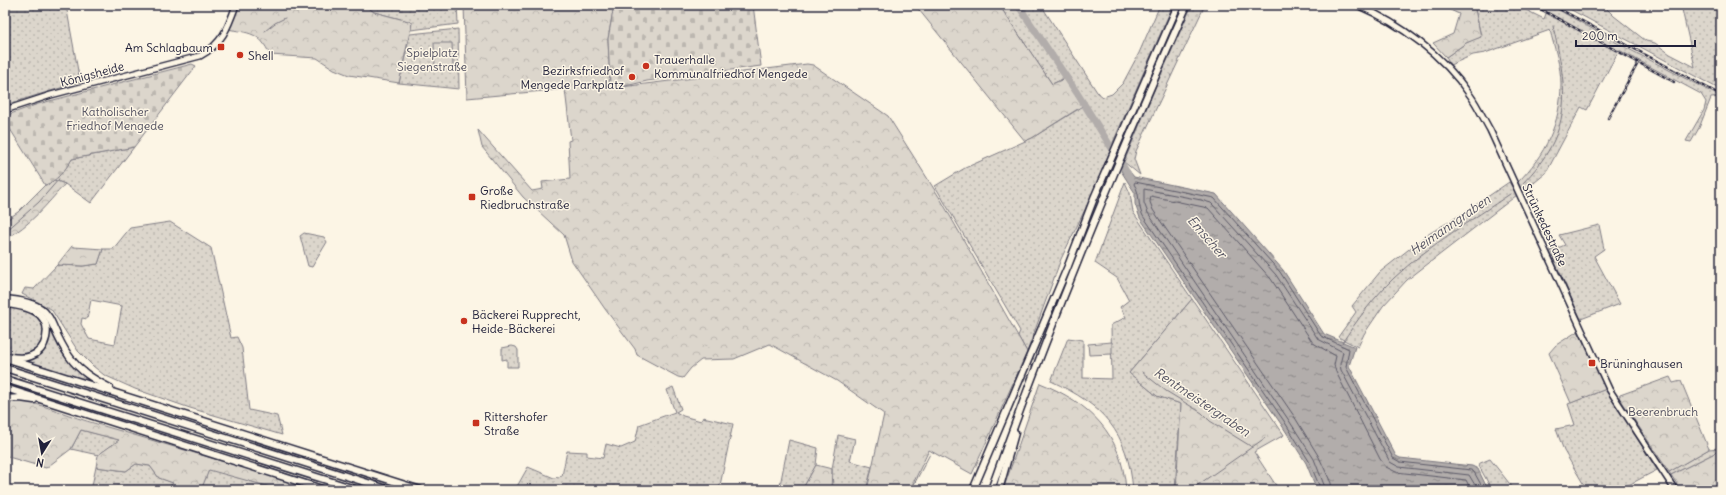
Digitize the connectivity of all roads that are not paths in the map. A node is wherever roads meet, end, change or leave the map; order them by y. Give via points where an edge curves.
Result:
1 (236, 5) edge
2 (1178, 5) edge
3 (1186, 5) edge
4 (1357, 5) edge
5 (5, 110) edge
6 (5, 299) edge
7 (5, 304) edge
8 (5, 358) edge
9 (5, 368) edge
10 (5, 379) edge
11 (5, 388) edge
12 (126, 396) junction
13 (5, 399) edge
14 (1024, 401) junction
15 (52, 402) junction
16 (979, 474) junction
17 (325, 490) edge
18 (358, 490) edge
19 (390, 490) edge
20 (421, 490) edge
21 (968, 490) edge
22 (973, 490) edge
23 (991, 490) edge
24 (999, 490) edge
25 (1675, 490) edge

1 - 5 main road, Königsheide via 222,38 207,52
2 - 16 highway
3 - 14 highway via 1110,183
4 - 25 main road, Strünkedestraße via 1393,24 1424,46 1447,66 1471,96 1490,130 1609,389
6 - 12 highway via 24,301 40,308 49,317 64,349 76,365 100,383
7 - 8 highway via 25,307 40,315 47,332 44,346 37,354 27,358
8 - 12 highway
9 - 19 highway
10 - 18 highway
11 - 15 highway
12 - 20 highway
13 - 15 highway
14 - 23 highway
14 - 24 highway
15 - 17 highway
16 - 21 highway
16 - 22 highway

